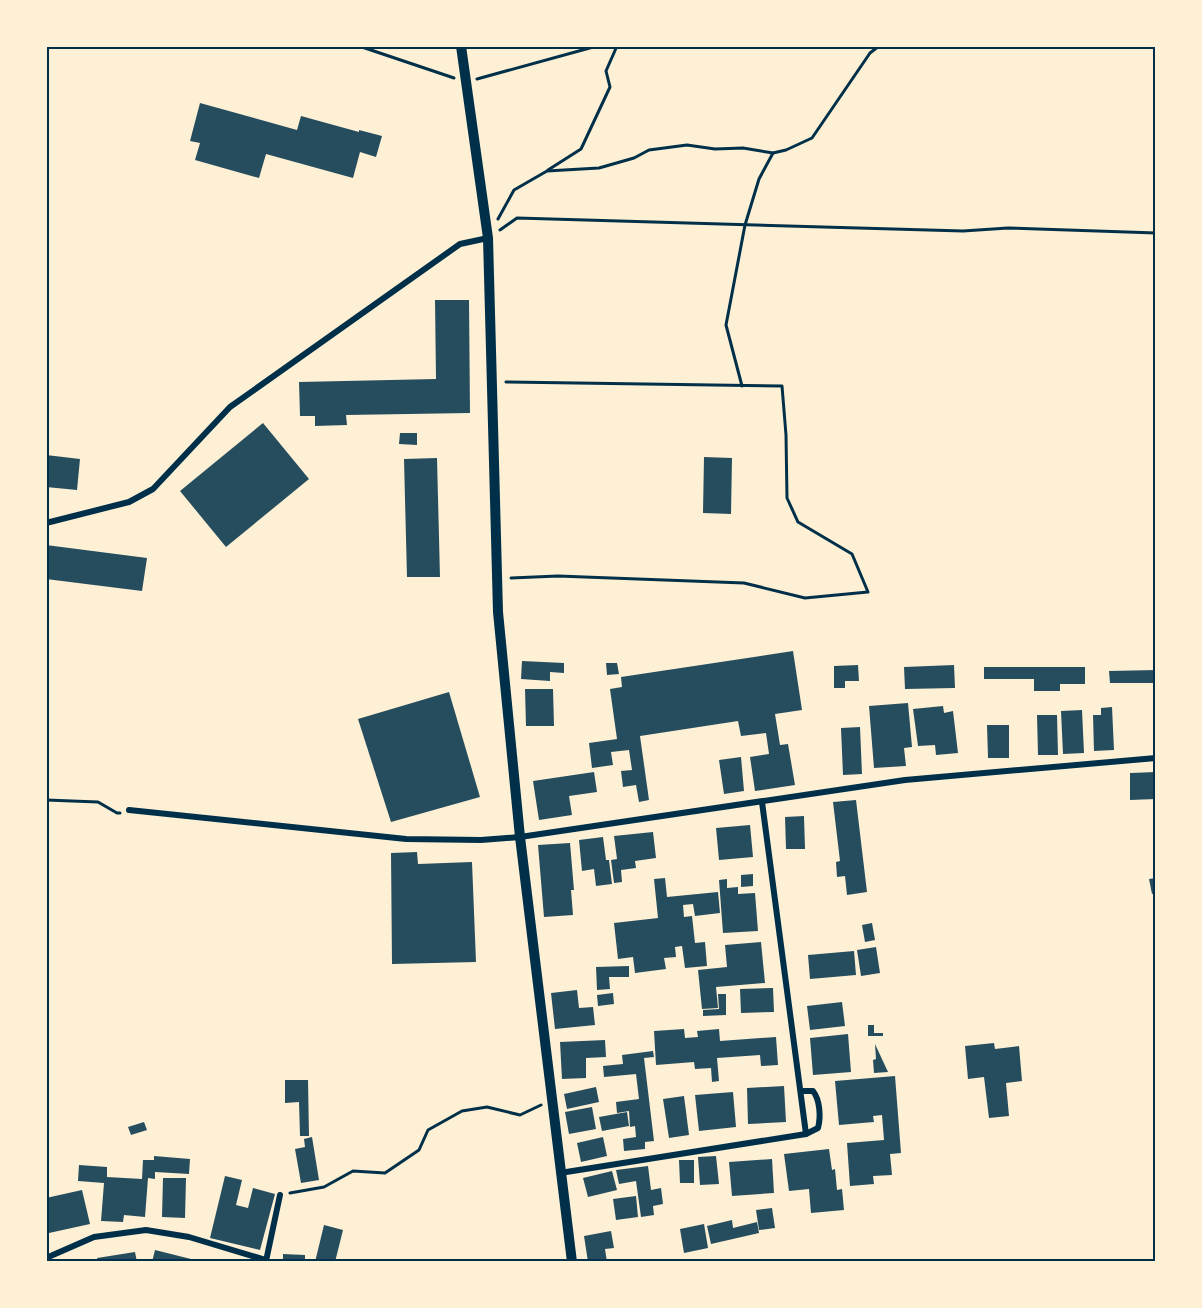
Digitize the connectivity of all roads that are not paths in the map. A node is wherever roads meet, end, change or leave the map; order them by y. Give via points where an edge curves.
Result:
1 (461, 46) edge
2 (488, 238) junction
3 (46, 523) edge
4 (1155, 758) edge
5 (762, 802) junction
6 (129, 810) road end
7 (520, 837) junction
8 (801, 1091) junction
9 (806, 1134) junction
10 (560, 1173) junction
11 (280, 1195) road end
12 (46, 1258) edge
13 (266, 1261) edge
14 (572, 1262) edge

1 - 2 street
2 - 3 street via 460,244 230,406 153,489 129,502
2 - 7 street via 498,612
4 - 5 street via 905,780
5 - 7 street
5 - 8 street
6 - 7 street via 406,839
7 - 10 street
8 - 9 street
8 - 9 street via 813,1091 817,1096 820,1121 819,1128
9 - 10 street
10 - 14 street
11 - 13 street
12 - 13 street via 94,1237 146,1230 189,1237

